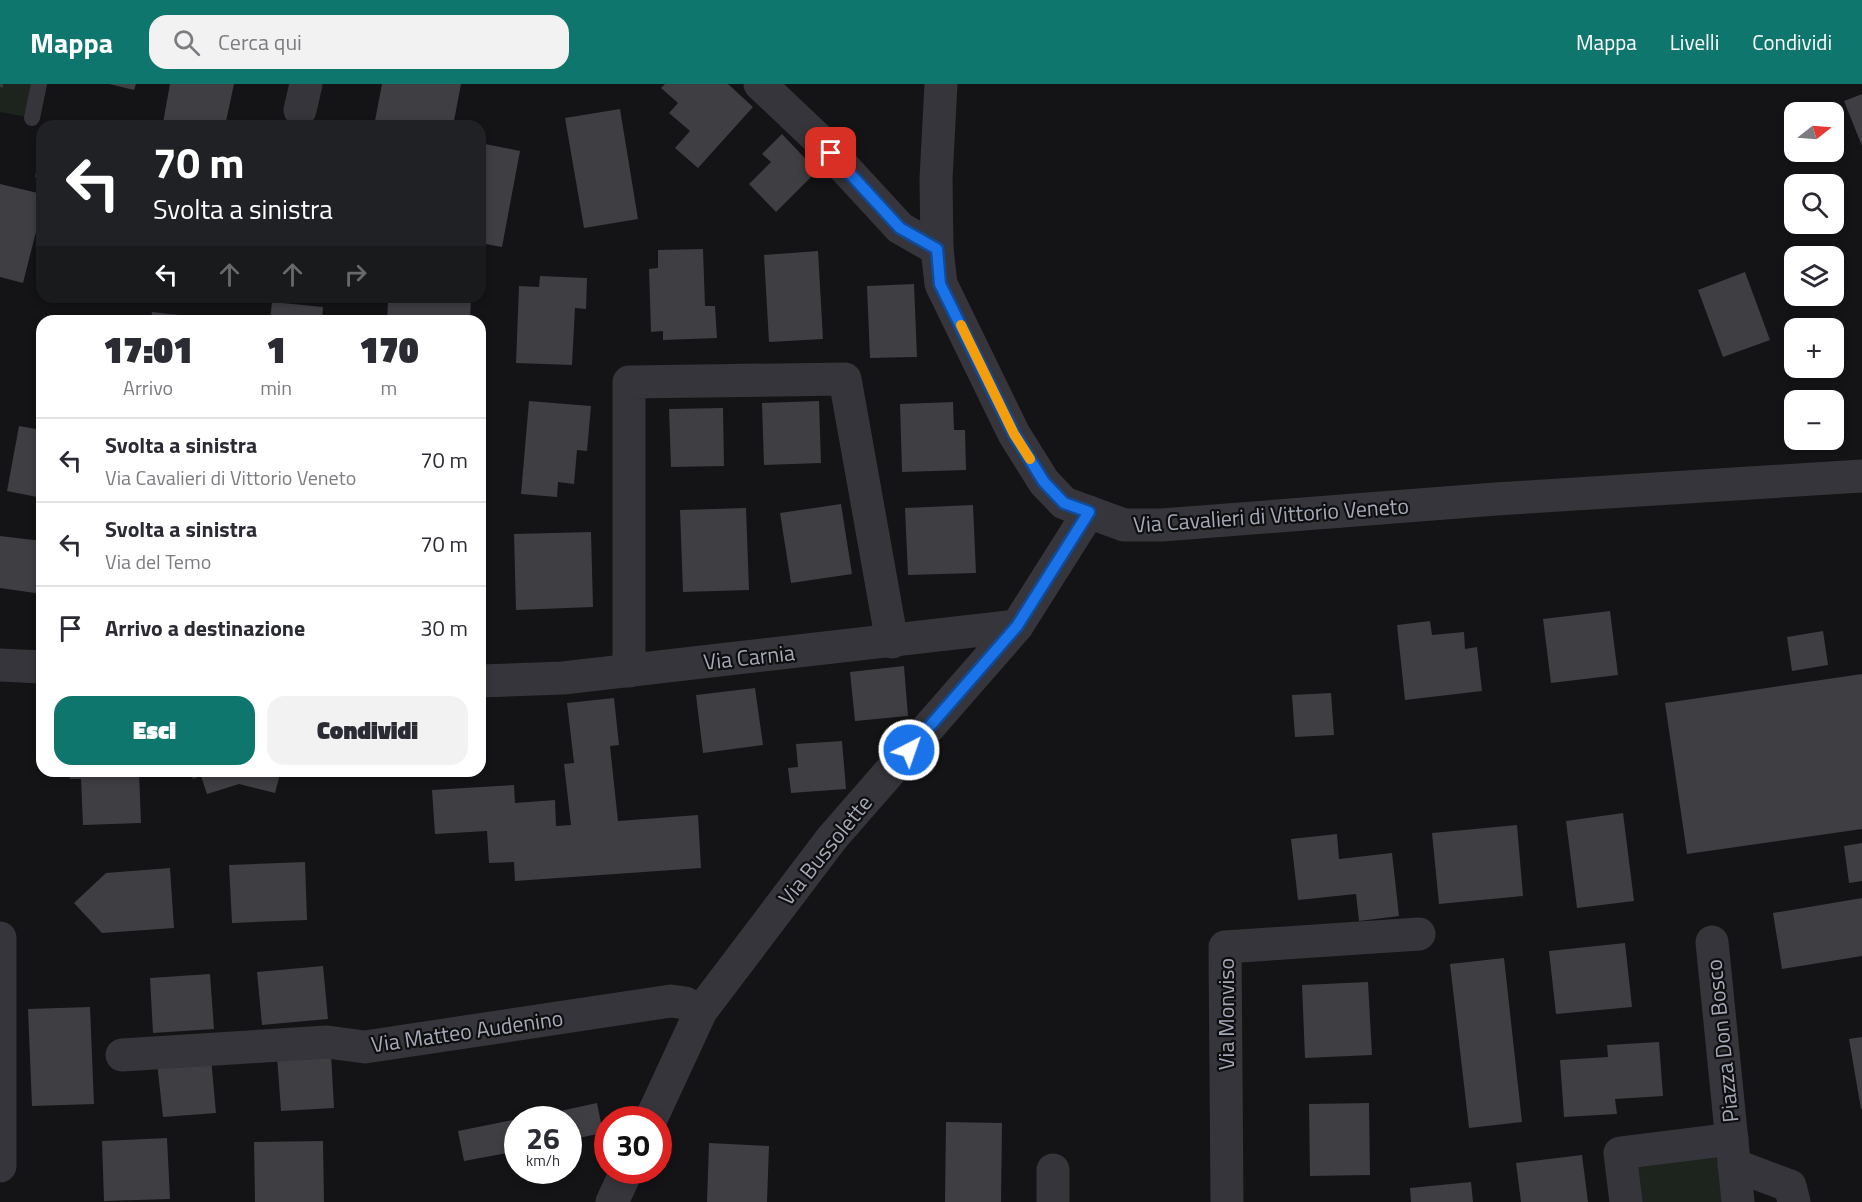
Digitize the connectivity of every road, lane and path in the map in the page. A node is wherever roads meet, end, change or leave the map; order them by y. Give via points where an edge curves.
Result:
1 (39, 84) edge
2 (760, 84) edge
3 (941, 84) edge
4 (32, 118) dead end
5 (937, 249) junction
6 (1862, 476) edge
7 (1089, 512) junction
8 (1017, 626) junction
9 (892, 642) junction
10 (0, 664) edge
11 (36, 667) edge
12 (629, 671) junction
13 (486, 681) edge
14 (1419, 934) dead end
15 (0, 938) edge
16 (1712, 942) dead end
17 (701, 1011) junction
18 (122, 1055) dead end
19 (657, 1106) edge
20 (1733, 1152) junction
21 (0, 1166) edge
22 (620, 1184) edge
23 (612, 1202) edge
24 (1227, 1202) edge
25 (1626, 1202) edge
26 (1738, 1202) edge
27 (1794, 1202) edge

1 - 4 lane
2 - 5 street via 817,138 900,228
3 - 5 street, Via Cavalieri di Vittorio Veneto
5 - 7 street, Via Cavalieri di Vittorio Veneto via 940,284 1014,434 1044,482 1064,503
6 - 7 street, Via Cavalieri di Vittorio Veneto via 1162,525 1124,525
7 - 8 street, Via Bussolette
8 - 9 street, Via Carnia
8 - 17 street, Via Bussolette via 832,838
9 - 12 street, Via Carnia
9 - 12 street via 845,379 629,382
10 - 11 street
12 - 13 street, Via Carnia
14 - 24 street, Via Monviso via 1225,947
15 - 21 street
16 - 20 street, Piazza Don Bosco
17 - 18 street, Via Matteo Audenino via 671,1000 365,1047 327,1042
17 - 19 street, Via Bussolette
20 - 25 street, Piazza Don Bosco via 1620,1153
20 - 26 street, Piazza Don Bosco
20 - 27 street, Piazza Don Bosco via 1790,1186
22 - 23 street

